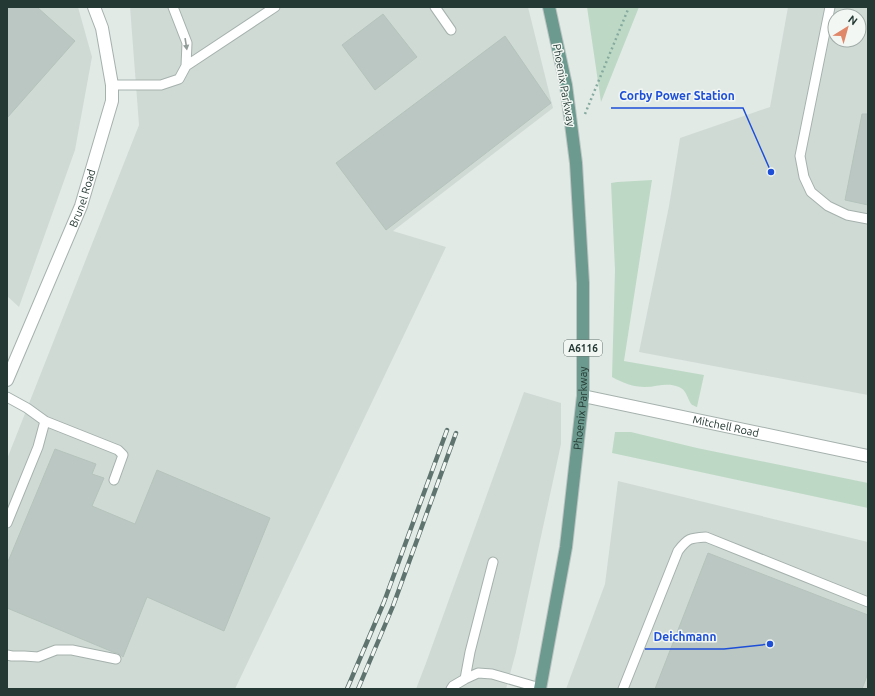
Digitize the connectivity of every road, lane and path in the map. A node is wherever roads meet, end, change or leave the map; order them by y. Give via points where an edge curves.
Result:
1 (94, 7) edge
2 (173, 7) edge
3 (275, 7) edge
4 (435, 7) edge
5 (549, 7) edge
6 (629, 7) edge
7 (830, 7) edge
8 (451, 30) dead end
9 (186, 66) junction
10 (112, 85) junction
11 (582, 119) dead end
12 (868, 219) edge
13 (7, 380) edge
14 (583, 396) junction
15 (7, 397) edge
16 (45, 421) junction
17 (868, 456) edge
18 (114, 480) dead end
19 (7, 523) edge
20 (492, 562) dead end
21 (868, 602) edge
22 (7, 655) edge
23 (116, 660) dead end
24 (465, 679) junction
25 (540, 688) edge
26 (451, 689) edge
27 (623, 689) edge

1 - 10 street, Brunel Road via 102,28
2 -> 9 lane via 187,43
3 - 9 lane
4 - 8 lane
5 - 14 main road, Phoenix Parkway / A6116 via 566,85 576,163 583,283
6 - 11 path
7 - 12 lane via 800,156 804,177 811,192 828,206 847,215
9 - 10 lane via 178,79 161,85
10 - 13 street, Brunel Road via 112,101 81,206
14 - 17 street, Mitchell Road
14 - 25 main road, Phoenix Parkway / A6116 via 566,547
15 - 16 lane
16 - 18 lane via 118,450 123,455
16 - 19 lane via 38,447
20 - 24 lane
21 - 27 lane via 706,537 693,538 685,542 678,552
22 - 23 lane via 38,658 56,650 72,650
24 - 25 lane via 478,673 492,674
24 - 26 lane

